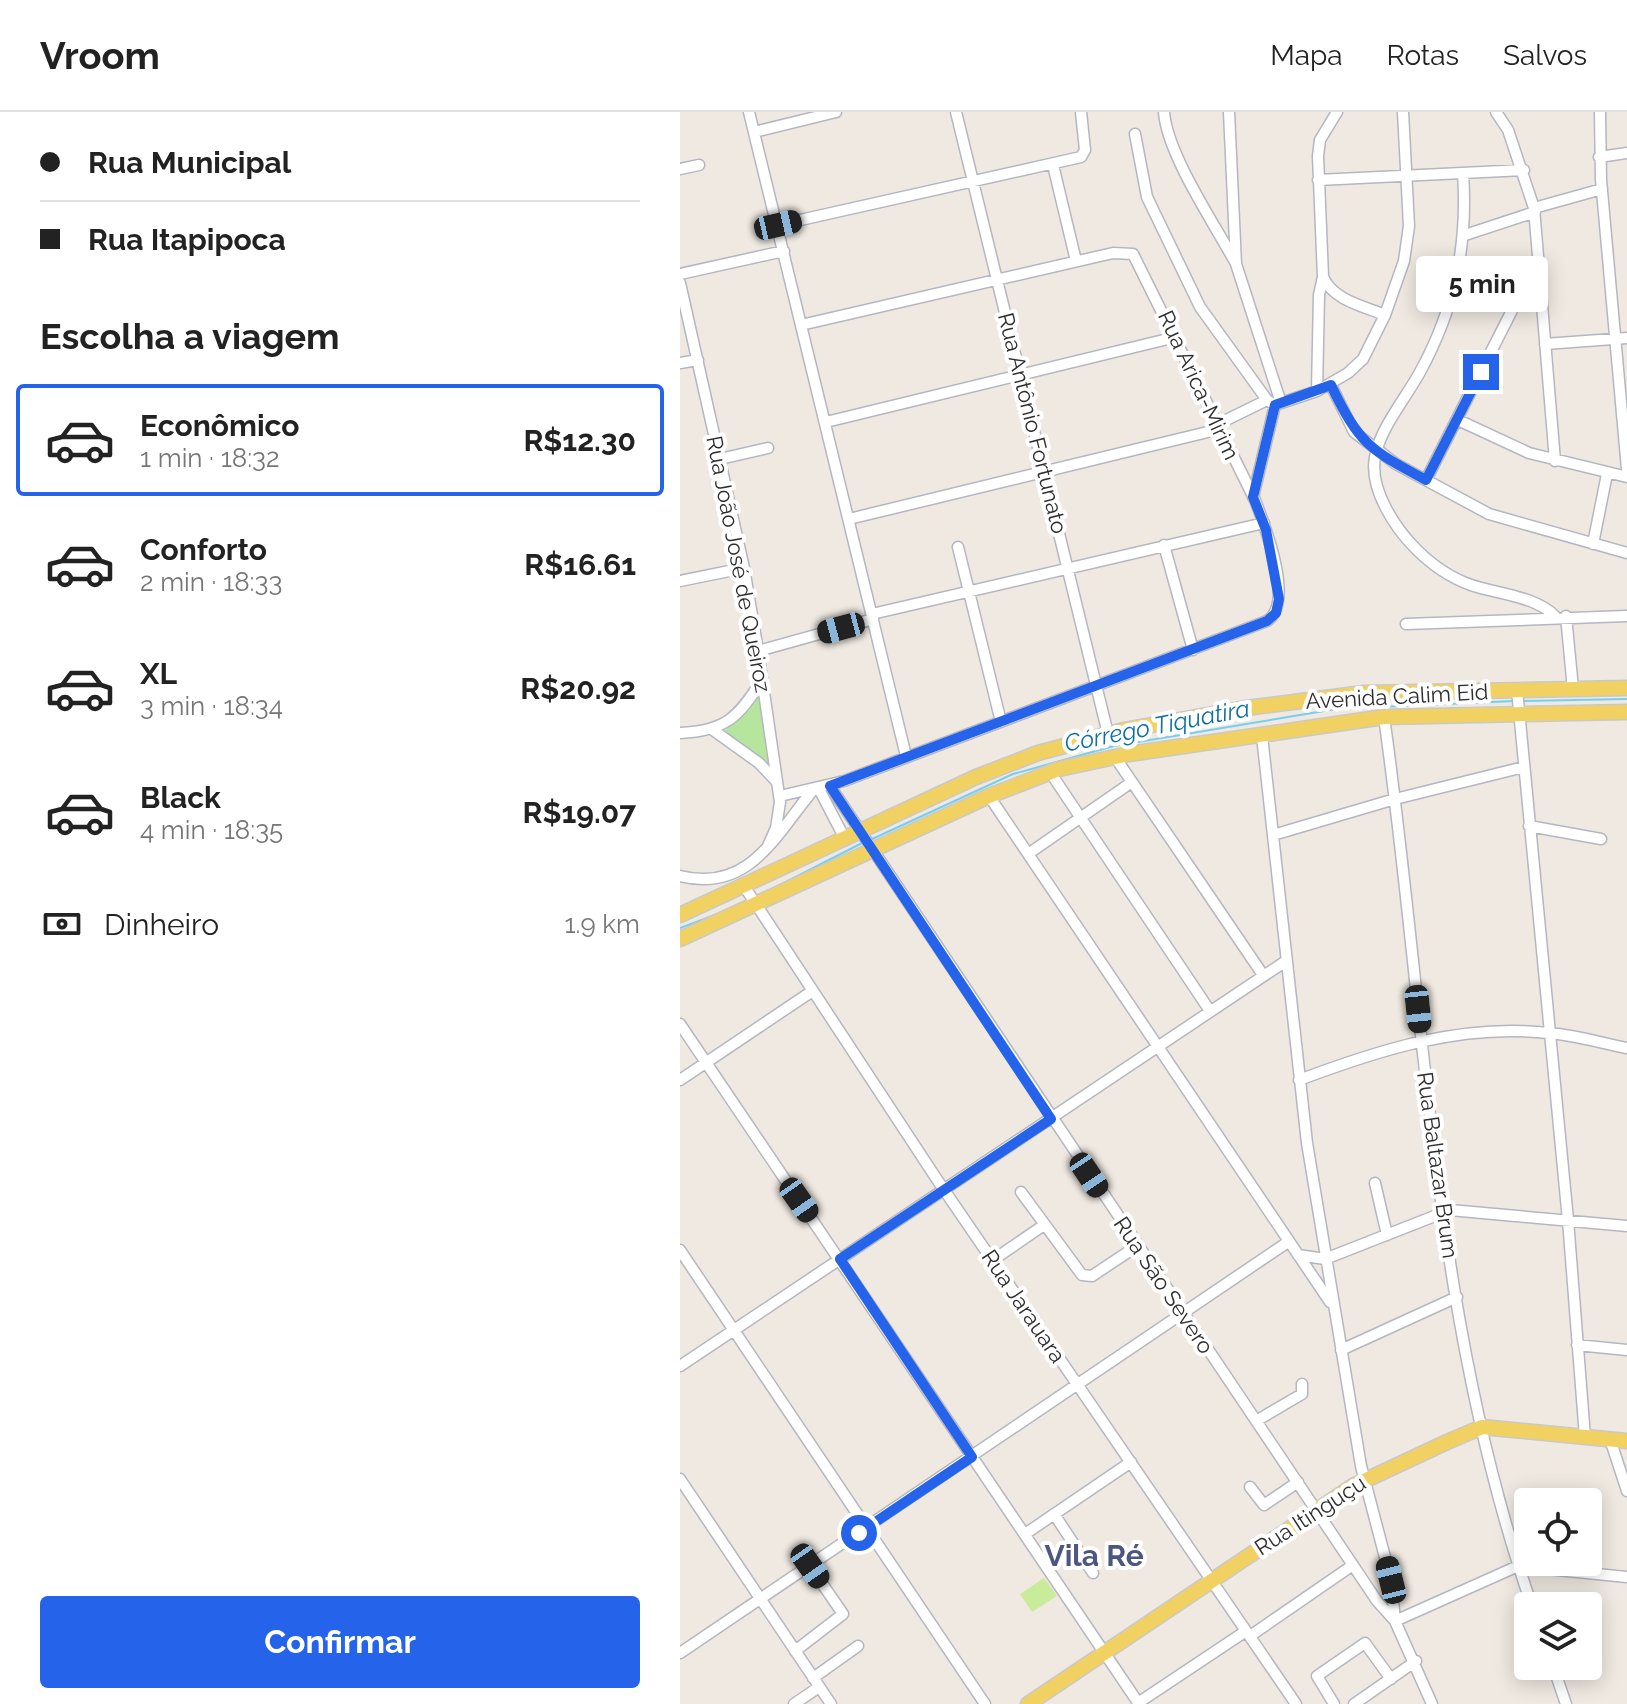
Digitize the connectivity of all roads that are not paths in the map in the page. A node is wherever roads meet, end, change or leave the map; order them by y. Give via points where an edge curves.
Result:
1 (749, 112) edge
2 (836, 112) edge
3 (956, 112) edge
4 (1081, 112) edge
5 (1164, 112) edge
6 (1229, 112) edge
7 (1337, 112) edge
8 (1403, 112) edge
9 (1496, 112) edge
10 (1600, 112) edge
11 (754, 132) junction
12 (1135, 134) dead end
13 (1627, 153) edge
14 (1599, 157) junction
15 (699, 165) dead end
16 (1053, 165) junction
17 (680, 169) edge
18 (1524, 170) junction
19 (1463, 173) junction
20 (1407, 176) junction
21 (973, 180) junction
22 (1318, 180) junction
23 (1602, 189) junction
24 (1534, 210) junction
25 (778, 225) junction
26 (1465, 235) junction
27 (784, 251) junction
28 (1539, 259) junction
29 (1076, 261) junction
30 (1236, 264) junction
31 (680, 274) edge
32 (1323, 277) junction
33 (998, 280) junction
34 (680, 283) edge
35 (1517, 299) junction
36 (1542, 301) junction
37 (1385, 315) junction
38 (801, 325) junction
39 (1176, 337) junction
40 (1622, 339) edge
41 (1545, 344) junction
42 (698, 360) junction
43 (680, 363) edge
44 (1020, 373) junction
45 (1331, 385) junction
46 (1317, 391) junction
47 (1274, 402) junction
48 (1458, 420) junction
49 (826, 422) junction
50 (1219, 426) junction
51 (768, 448) dead end
52 (1376, 452) junction
53 (720, 459) junction
54 (1555, 461) junction
55 (1627, 469) edge
56 (1044, 470) junction
57 (1607, 474) junction
58 (1627, 477) edge
59 (1426, 480) junction
60 (1253, 497) junction
61 (849, 519) junction
62 (1264, 523) junction
63 (1593, 544) junction
64 (1164, 545) junction
65 (958, 547) dead end
66 (1626, 552) edge
67 (1068, 567) junction
68 (744, 568) junction
69 (680, 581) edge
70 (969, 591) junction
71 (1561, 616) junction
72 (1627, 616) edge
73 (872, 617) junction
74 (1406, 624) dead end
75 (1193, 650) junction
76 (758, 651) junction
77 (762, 680) junction
78 (1097, 686) junction
79 (1627, 688) edge
80 (1573, 689) junction
81 (1518, 701) junction
82 (1627, 712) edge
83 (1384, 717) junction
84 (1001, 722) junction
85 (713, 730) junction
86 (680, 733) edge
87 (1108, 734) junction
88 (1262, 736) junction
89 (906, 756) junction
90 (1115, 757) junction
91 (1524, 767) junction
92 (1050, 772) junction
93 (1132, 782) junction
94 (778, 784) junction
95 (821, 788) junction
96 (780, 796) junction
97 (989, 796) junction
98 (1395, 799) junction
99 (1079, 819) junction
100 (1529, 826) junction
101 (1273, 835) junction
102 (1601, 839) dead end
103 (860, 841) junction
104 (768, 846) junction
105 (1028, 854) junction
106 (680, 876) edge
107 (744, 886) junction
108 (756, 907) junction
109 (680, 915) edge
110 (680, 939) edge
111 (1286, 961) junction
112 (1263, 975) junction
113 (811, 992) junction
114 (1210, 1011) junction
115 (680, 1024) edge
116 (1548, 1032) junction
117 (1421, 1040) junction
118 (1157, 1046) junction
119 (1627, 1048) edge
120 (706, 1063) junction
121 (680, 1080) edge
122 (1299, 1080) junction
123 (1051, 1119) junction
124 (1375, 1183) dead end
125 (945, 1190) junction
126 (1021, 1192) dead end
127 (1441, 1212) junction
128 (1568, 1220) junction
129 (1044, 1225) junction
130 (1627, 1226) edge
131 (1387, 1235) junction
132 (1288, 1242) junction
133 (1137, 1246) junction
134 (680, 1250) edge
135 (1296, 1254) junction
136 (840, 1259) junction
137 (1325, 1259) junction
138 (993, 1260) junction
139 (1457, 1297) junction
140 (1332, 1305) junction
141 (1184, 1314) junction
142 (734, 1330) junction
143 (1577, 1345) junction
144 (1341, 1350) junction
145 (1627, 1350) edge
146 (680, 1366) edge
147 (1302, 1384) dead end
148 (1078, 1385) junction
149 (1256, 1421) junction
150 (1482, 1427) junction
151 (1585, 1437) junction
152 (1610, 1439) junction
153 (1627, 1441) edge
154 (972, 1457) junction
155 (1131, 1462) junction
156 (1365, 1478) junction
157 (680, 1479) edge
158 (1298, 1482) junction
159 (1250, 1487) dead end
160 (1627, 1491) edge
161 (1316, 1509) junction
162 (1054, 1514) junction
163 (866, 1527) junction
164 (1025, 1534) junction
165 (1514, 1551) edge
166 (1353, 1565) junction
167 (810, 1566) junction
168 (1514, 1568) edge
169 (1093, 1573) dead end
170 (1602, 1574) edge
171 (1627, 1577) edge
172 (1211, 1580) junction
173 (760, 1599) junction
174 (1395, 1621) junction
175 (1248, 1633) junction
176 (858, 1646) dead end
177 (795, 1651) junction
178 (1104, 1652) junction
179 (680, 1653) edge
180 (1416, 1661) junction
181 (1391, 1679) junction
182 (1558, 1680) edge
183 (816, 1682) junction
184 (794, 1704) edge
185 (831, 1704) edge
186 (985, 1704) edge
187 (1028, 1704) edge
188 (1138, 1704) edge
189 (1296, 1704) edge
190 (1334, 1704) edge
191 (1354, 1704) edge
192 (1432, 1704) edge
193 (1566, 1704) edge

1 - 11 street
2 - 11 street
3 - 21 street, Rua Antônio Fortunato
4 - 16 street via 1084,154
5 - 30 street via 1187,174
6 - 30 street
7 - 22 street via 1320,140
8 - 20 street
9 - 18 street
10 - 14 street
11 - 25 street
12 - 47 street via 1150,205 1200,307
13 - 14 street
14 - 23 street
15 - 17 street
16 - 21 street
16 - 29 street
18 - 19 street
18 - 24 street
19 - 20 street
19 - 26 street
20 - 22 street
20 - 37 street via 1407,245
21 - 25 street
21 - 33 street, Rua Antônio Fortunato
22 - 32 street
23 - 24 street
23 - 40 street
24 - 26 street
24 - 28 street
25 - 27 street
26 - 52 street via 1441,325
27 - 31 street
27 - 38 street
28 - 35 street
28 - 36 street
29 - 33 street, Rua Arica-Mirim
29 - 39 street, Rua Arica-Mirim via 1124,251 1133,254
30 - 47 street
32 - 37 street via 1339,296
32 - 46 street
33 - 38 street, Rua Arica-Mirim
33 - 44 street, Rua Antônio Fortunato
34 - 42 street, Rua João José de Queiroz
35 - 36 street
35 - 48 street
36 - 41 street
37 - 45 street via 1363,359
38 - 49 street
39 - 44 street
39 - 50 street, Rua Arica-Mirim
40 - 41 street
40 - 55 street
41 - 54 street
42 - 43 street
42 - 53 street, Rua João José de Queiroz
44 - 49 street
44 - 56 street, Rua Antônio Fortunato
45 - 46 street
45 - 52 street via 1354,432
46 - 47 street
47 - 50 street
47 - 60 street
48 - 54 street
48 - 59 street
49 - 61 street
50 - 56 street
50 - 60 street, Rua Arica-Mirim
51 - 53 street
52 - 59 street
52 - 71 street via 1380,492 1390,516 1416,550 1458,580
53 - 68 street, Rua João José de Queiroz
54 - 57 street
56 - 61 street
56 - 67 street, Rua Antônio Fortunato
57 - 58 street
57 - 63 street
59 - 63 street via 1489,514
60 - 62 street, Rua Arica-Mirim
61 - 73 street
62 - 64 street
62 - 75 street, Rua Arica-Mirim via 1278,585 1276,613
63 - 66 street
64 - 67 street
64 - 75 street
65 - 70 street
67 - 70 street
67 - 78 street, Rua Antônio Fortunato
68 - 69 street
68 - 76 street, Rua João José de Queiroz
70 - 73 street
70 - 84 street
71 - 72 street
71 - 74 street
71 - 80 street
73 - 76 street
73 - 89 street
75 - 78 street, Rua Arica-Mirim
76 - 77 street, Rua João José de Queiroz
77 - 85 street via 742,709
77 - 94 street, Rua João José de Queiroz
78 - 84 street, Rua Arica-Mirim
78 - 87 street, Rua Antônio Fortunato
79 - 80 main road, Avenida Calim Eid
80 - 81 main road, Avenida Calim Eid
81 - 82 main road, Avenida Calim Eid
81 - 83 main road, Avenida Calim Eid
81 - 87 main road, Avenida Calim Eid via 1364,693
81 - 91 street
83 - 88 main road, Avenida Calim Eid
83 - 98 street, Rua Baltazar Brum
84 - 89 street, Rua Arica-Mirim
85 - 86 street
85 - 94 street via 759,763
87 - 103 main road, Avenida Calim Eid via 1002,766
88 - 90 main road, Avenida Calim Eid
88 - 101 street
89 - 95 street, Rua Arica-Mirim
90 - 92 main road, Avenida Calim Eid
90 - 93 street
91 - 98 street
91 - 100 street
92 - 97 main road, Avenida Calim Eid
92 - 99 street
93 - 99 street
93 - 112 street
94 - 96 street, Rua João José de Queiroz
95 - 96 street, Rua Arica-Mirim
95 - 103 street, Rua São Severo
95 - 104 street
96 - 104 street, Rua João José de Queiroz via 779,819
97 - 103 main road, Avenida Calim Eid
97 - 105 street
98 - 101 street
98 - 117 street, Rua Baltazar Brum
99 - 105 street
99 - 114 street
100 - 102 street
100 - 116 street
101 - 111 street
103 - 107 main road, Avenida Calim Eid
103 - 108 main road, Avenida Calim Eid
103 - 123 street, Rua São Severo
104 - 106 street via 727,879
105 - 118 street
107 - 108 street, Rua Jarauara
107 - 109 main road, Avenida Calim Eid
108 - 110 main road, Avenida Calim Eid
108 - 113 street, Rua Jarauara
111 - 112 street
111 - 122 street
112 - 114 street
113 - 120 street
113 - 125 street, Rua Jarauara
114 - 118 street
115 - 120 street
116 - 117 street
116 - 119 street
116 - 128 street
117 - 122 street
117 - 127 street, Rua Baltazar Brum
118 - 123 street
118 - 132 street
120 - 121 street
120 - 136 street
122 - 137 street
123 - 125 street
123 - 133 street, Rua São Severo
124 - 131 street
125 - 136 street
125 - 138 street, Rua Jarauara
126 - 129 street
127 - 128 street
127 - 131 street
127 - 139 street, Rua Baltazar Brum
128 - 130 street
128 - 143 street
129 - 133 street via 1087,1277
129 - 138 street
131 - 137 street
132 - 135 street
132 - 141 street
133 - 141 street, Rua São Severo
134 - 142 street
135 - 137 street
135 - 140 street
136 - 142 street
136 - 154 street
137 - 140 street
138 - 148 street, Rua Jarauara
139 - 144 street
139 - 150 street, Rua Baltazar Brum
140 - 144 street
141 - 148 street
141 - 149 street, Rua São Severo
142 - 146 street
142 - 163 street
143 - 145 street
143 - 151 street
144 - 156 street
147 - 149 street via 1302,1394
148 - 154 street
148 - 155 street, Rua Jarauara
149 - 158 street, Rua São Severo
150 - 151 main road, Rua Itinguçu
150 - 156 main road, Rua Itinguçu
150 - 165 street, Rua Baltazar Brum
151 - 152 main road, Rua Itinguçu
152 - 153 main road, Rua Itinguçu
152 - 160 street
154 - 163 street
154 - 164 street
155 - 162 street
155 - 172 street, Rua Jarauara
156 - 161 main road, Rua Itinguçu
156 - 174 street via 1391,1580
157 - 173 street
158 - 159 street via 1264,1505
158 - 161 street, Rua São Severo
161 - 166 street, Rua São Severo
161 - 172 main road, Rua Itinguçu
162 - 164 street
162 - 169 street
163 - 167 street
163 - 186 street
164 - 178 street
166 - 174 street, Rua São Severo
166 - 175 street
167 - 173 street
167 - 177 street via 843,1614
168 - 174 street
170 - 171 street
172 - 175 street, Rua Jarauara
172 - 178 main road, Rua Itinguçu
173 - 177 street
173 - 179 street
174 - 180 street
175 - 188 street
175 - 189 street, Rua Jarauara
176 - 183 street
177 - 183 street
178 - 187 main road, Rua Itinguçu
178 - 188 street
180 - 181 street
180 - 192 street
181 - 190 street via 1366,1643 1317,1676
181 - 191 street
182 - 193 street
183 - 184 street
183 - 185 street

